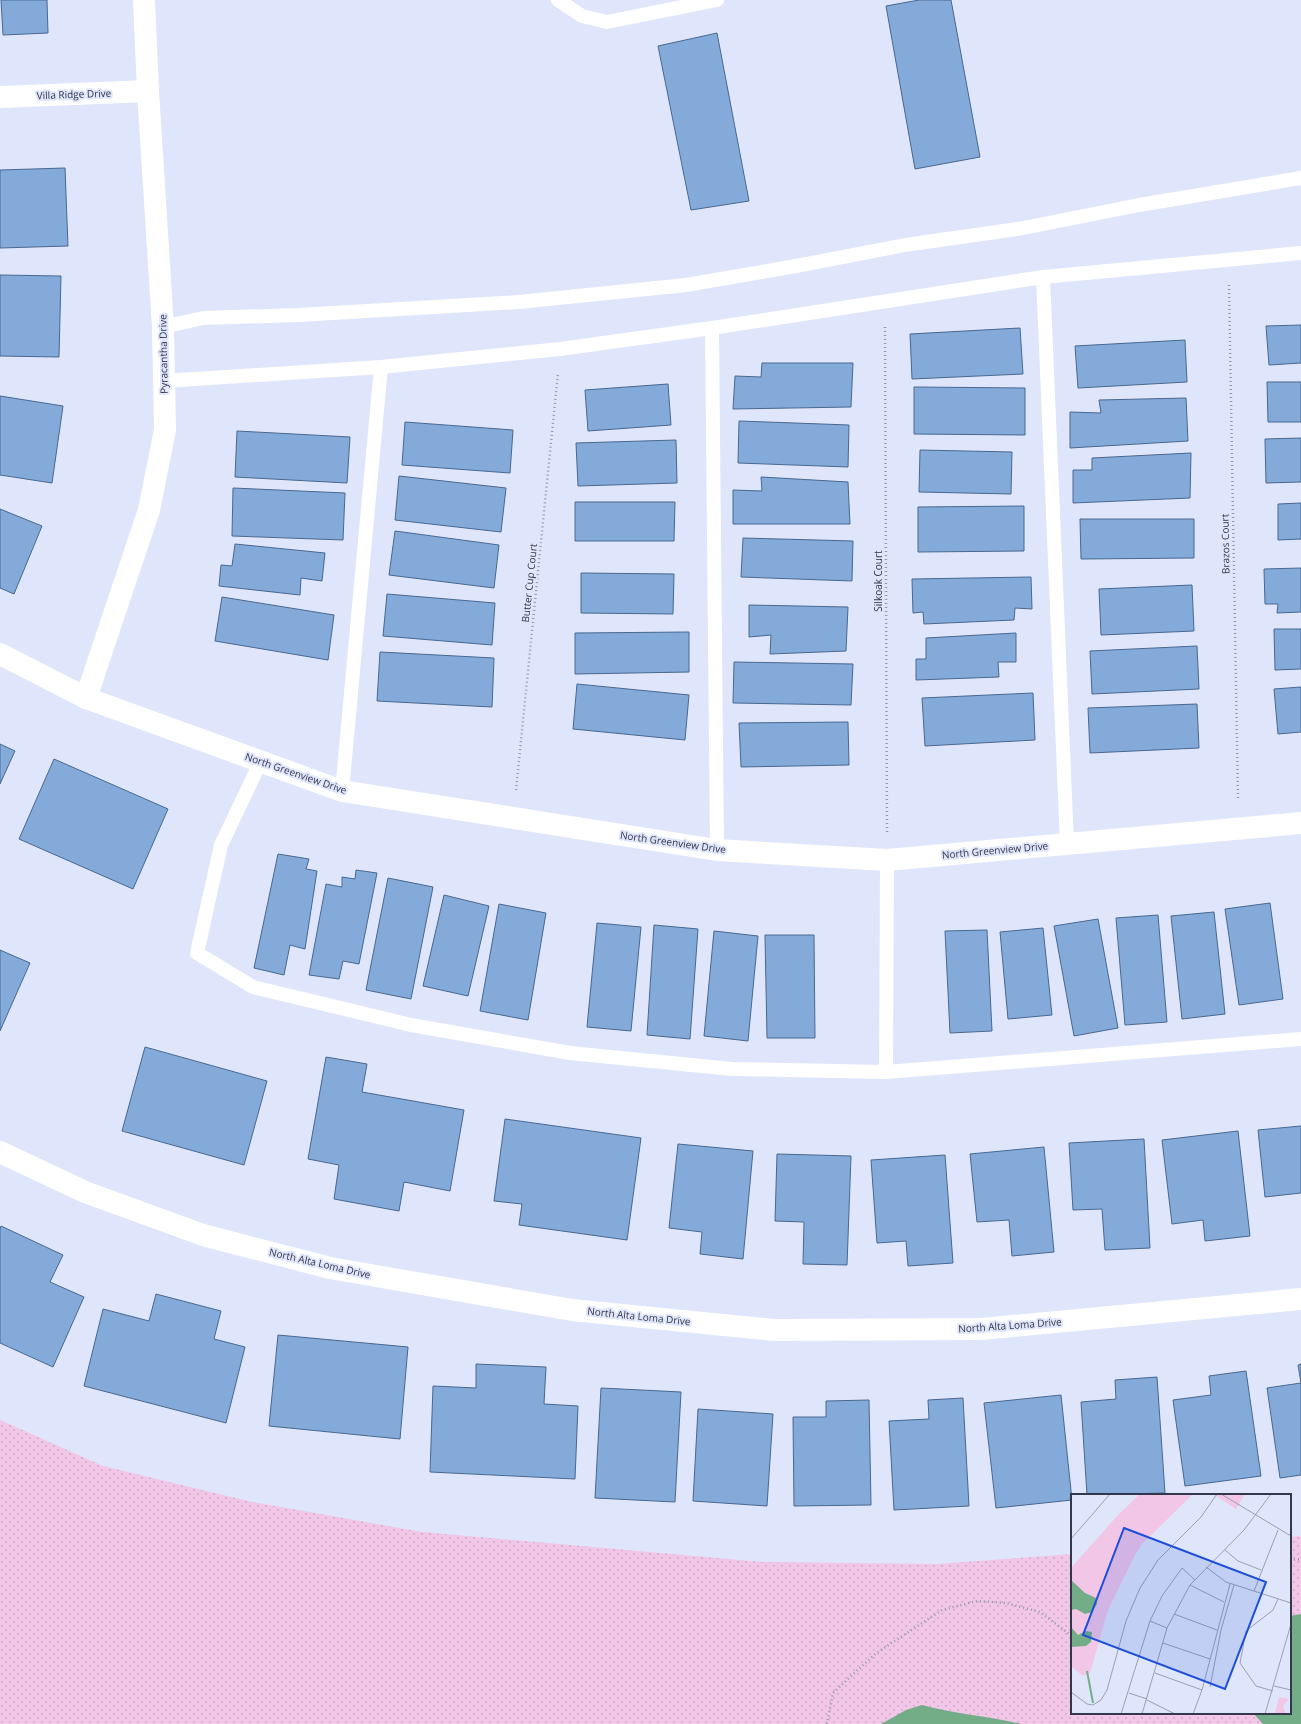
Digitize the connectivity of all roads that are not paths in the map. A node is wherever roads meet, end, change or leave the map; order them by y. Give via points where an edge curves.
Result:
1 (144, 0) edge
2 (558, 0) edge
3 (717, 0) edge
4 (148, 91) junction
5 (0, 97) edge
6 (1301, 178) edge
7 (1301, 253) edge
8 (1043, 277) junction
9 (163, 327) junction
10 (712, 328) junction
11 (381, 367) junction
12 (164, 381) junction
13 (0, 654) edge
14 (86, 698) junction
15 (260, 761) junction
16 (342, 791) junction
17 (1301, 823) edge
18 (1067, 844) junction
19 (717, 850) junction
20 (887, 860) junction
21 (1301, 1039) edge
22 (886, 1072) junction
23 (0, 1152) edge
24 (1301, 1299) edge

1 - 4 street, Pyracantha Drive
2 - 3 lane via 582,16 608,22
4 - 5 street, Villa Ridge Drive
4 - 9 street, Pyracantha Drive
6 - 9 lane via 686,285 519,302 203,318
7 - 8 lane
8 - 10 lane
8 - 18 lane
9 - 12 street, Pyracantha Drive
10 - 11 lane via 560,349
10 - 19 lane
11 - 12 lane
11 - 16 lane
12 - 14 street, Pyracantha Drive via 165,430 149,510
13 - 14 street, North Greenview Drive
14 - 15 street, North Greenview Drive
15 - 16 street, North Greenview Drive
15 - 22 lane via 221,845 197,953 253,987 411,1024 570,1053 732,1069
16 - 19 street, North Greenview Drive
17 - 18 street, North Greenview Drive
18 - 20 street, North Greenview Drive
19 - 20 street, North Greenview Drive
20 - 22 lane
21 - 22 lane
23 - 24 street, North Alta Loma Drive via 85,1192 203,1235 330,1268 572,1310 774,1330 981,1329

